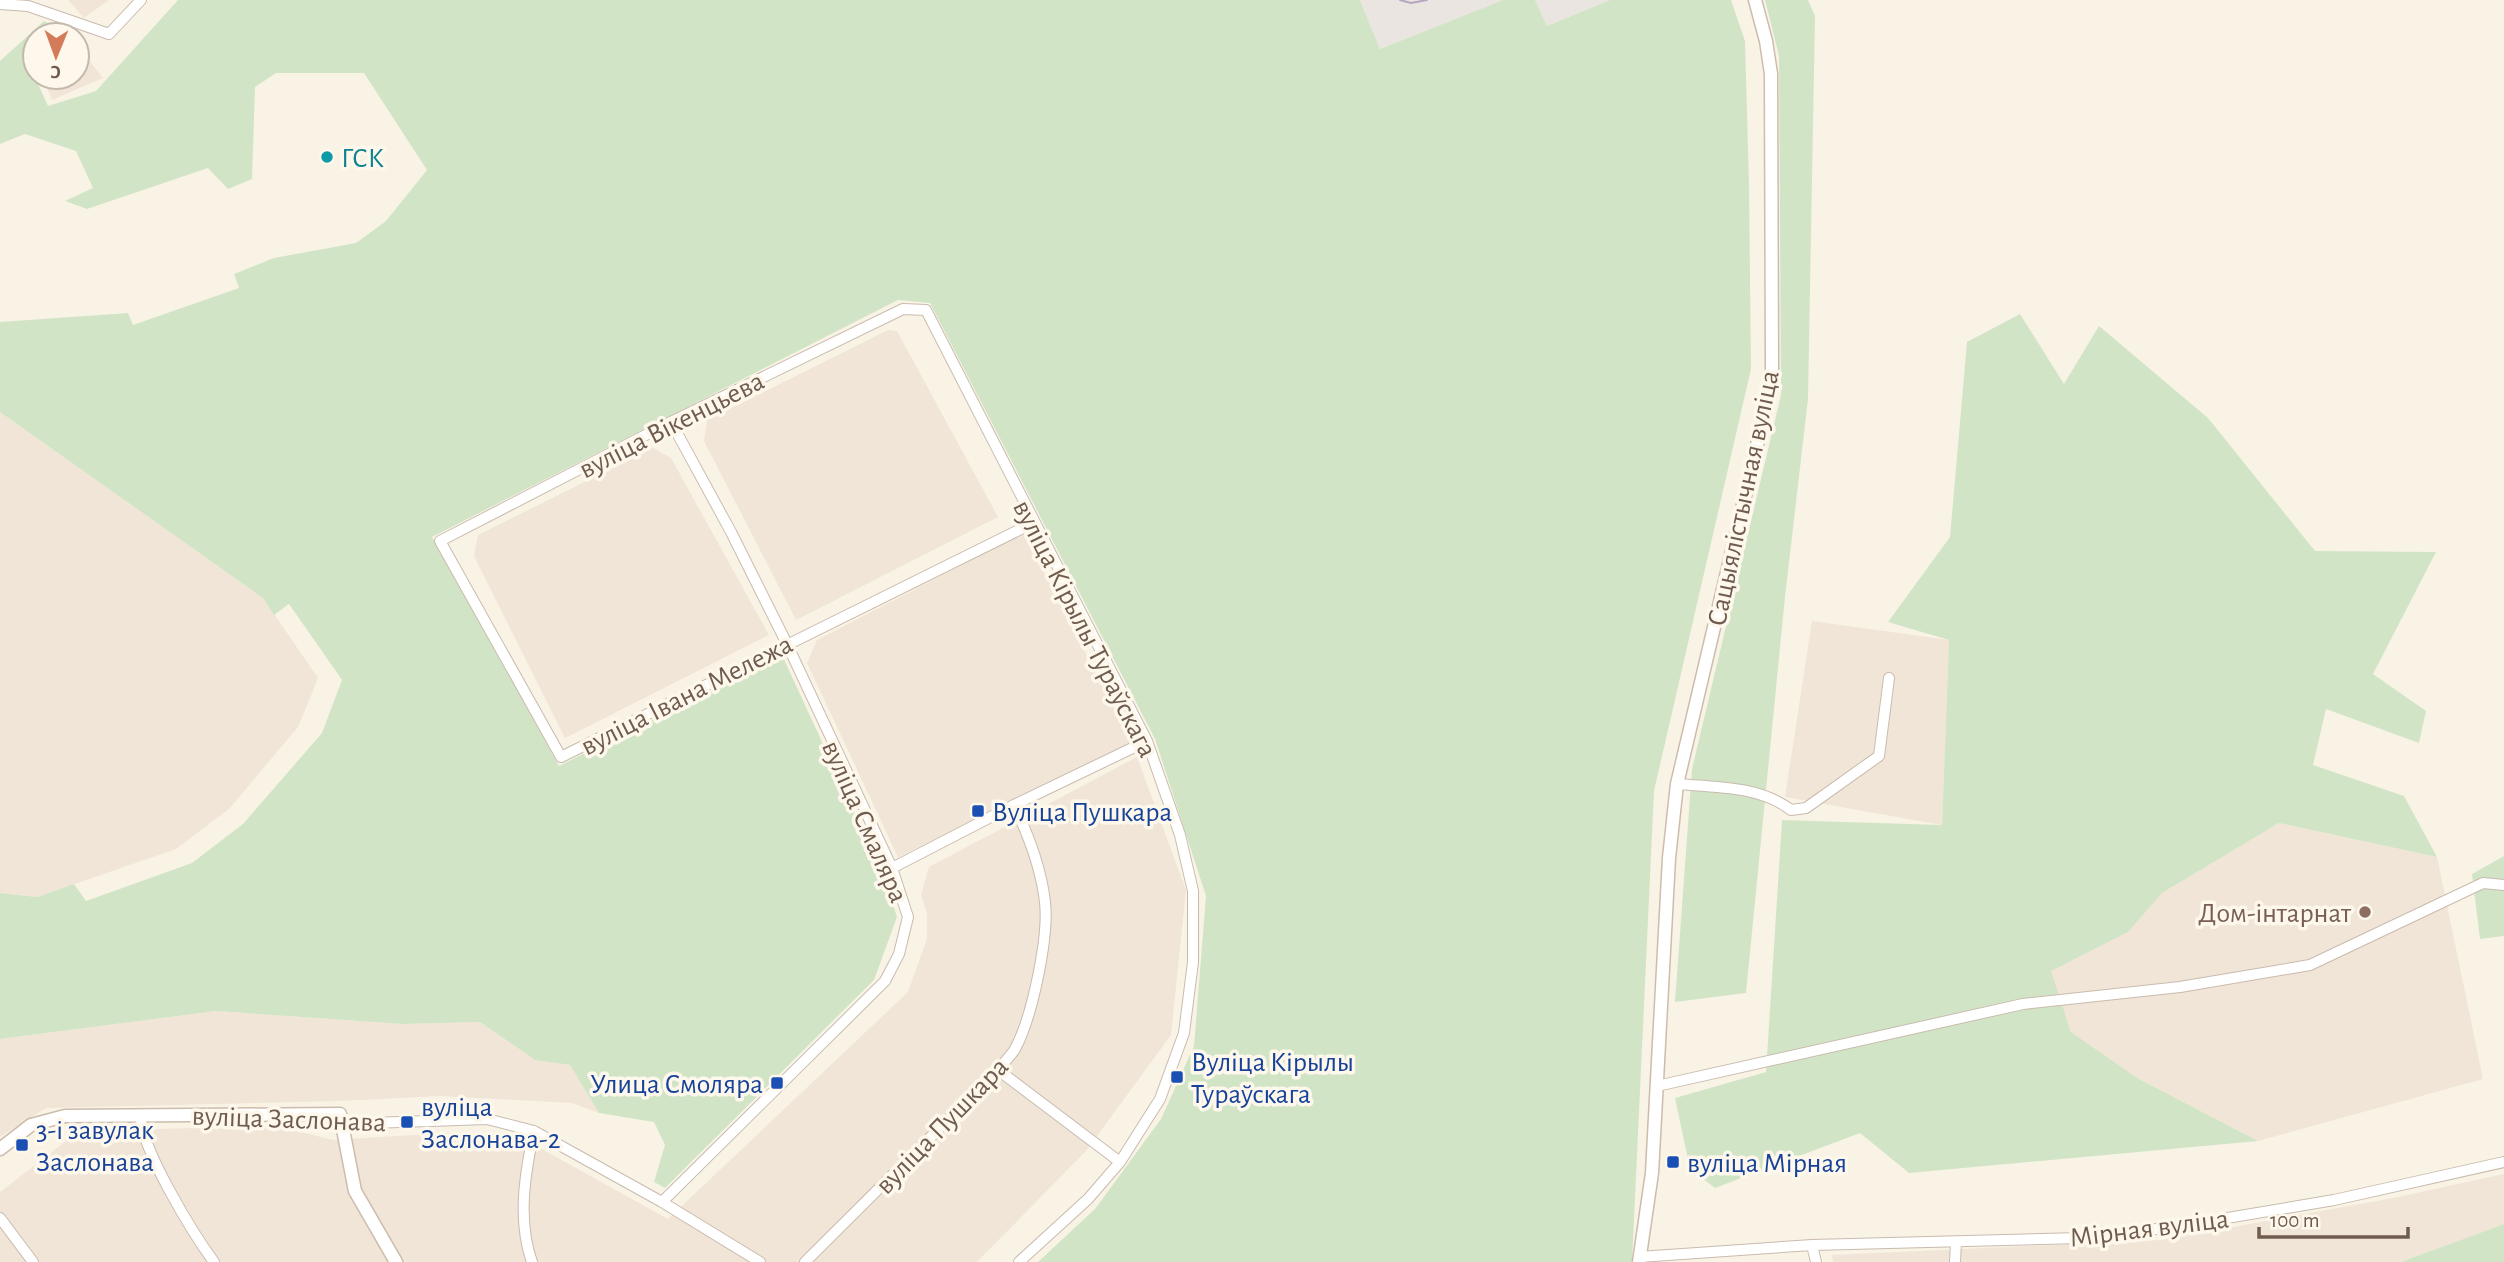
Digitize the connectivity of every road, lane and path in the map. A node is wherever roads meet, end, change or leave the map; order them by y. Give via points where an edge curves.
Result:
1 (141, 0) edge
2 (1755, 0) edge
3 (0, 4) edge
4 (903, 309) joint
5 (671, 422) junction
6 (1033, 523) junction
7 (440, 541) joint
8 (786, 644) junction
9 (1889, 678) dead end
10 (1147, 741) junction
11 (1677, 784) junction
12 (1014, 805) junction
13 (892, 868) junction
14 (2504, 885) edge
15 (998, 1070) junction
16 (1657, 1086) junction
17 (141, 1115) junction
18 (342, 1124) junction
19 (534, 1130) junction
20 (0, 1149) edge
21 (1120, 1162) junction
22 (2504, 1162) edge
23 (662, 1202) junction
24 (0, 1218) edge
25 (1956, 1242) junction
26 (1812, 1245) junction
27 (1639, 1259) edge
28 (33, 1262) edge
29 (214, 1262) edge
30 (396, 1262) edge
31 (531, 1262) edge
32 (760, 1262) edge
33 (805, 1262) edge
34 (1019, 1262) edge
35 (1816, 1262) edge
36 (1955, 1262) edge

1 - 3 street via 109,34 28,6
2 - 11 main road, Сацыялістычная вуліца via 1771,74 1772,370
4 - 5 street, вуліца Вікенцьева
4 - 6 street, вуліца Кірылы Тураўскага via 926,310
5 - 7 street, вуліца Вікенцьева
5 - 8 street, вуліца Смаляра
6 - 8 street, вуліца Івана Мележа
6 - 10 street, вуліца Кірылы Тураўскага
7 - 8 street, вуліца Івана Мележа via 561,757
8 - 13 street, вуліца Смаляра
9 - 11 street via 1879,757 1806,808 1791,810 1750,791
10 - 12 street
10 - 21 street, вуліца Кірылы Тураўскага via 1180,835 1193,891 1193,962 1184,1033 1175,1060 1160,1099
11 - 16 main road, Сацыялістычная вуліца
12 - 13 street
12 - 15 street, вуліца Пушкара via 1033,845 1045,904 1042,957 1015,1049
13 - 23 street, вуліца Смаляра via 908,917 899,954 885,981
14 - 16 street via 2483,883 2310,965 2180,987 2024,1004
15 - 21 street
15 - 33 street, вуліца Пушкара
16 - 27 main road, Сацыялістычная вуліца via 1652,1173
17 - 18 main road, вуліца Заслонава via 340,1114
17 - 20 main road, вуліца Заслонава via 65,1116 32,1125
17 - 29 street via 149,1149
18 - 19 street, вуліца Заслонава via 487,1119
18 - 30 main road via 355,1191
19 - 23 street, вуліца Заслонава
19 - 31 street via 525,1173 525,1243
21 - 34 street, вуліца Кірылы Тураўскага via 1088,1199
22 - 25 street, Мірная вуліца via 2334,1200 2174,1227 2080,1238
23 - 32 street, вуліца Заслонава
24 - 28 street
25 - 26 street, Мірная вуліца
25 - 36 street
26 - 27 street, Мірная вуліца
26 - 35 street

